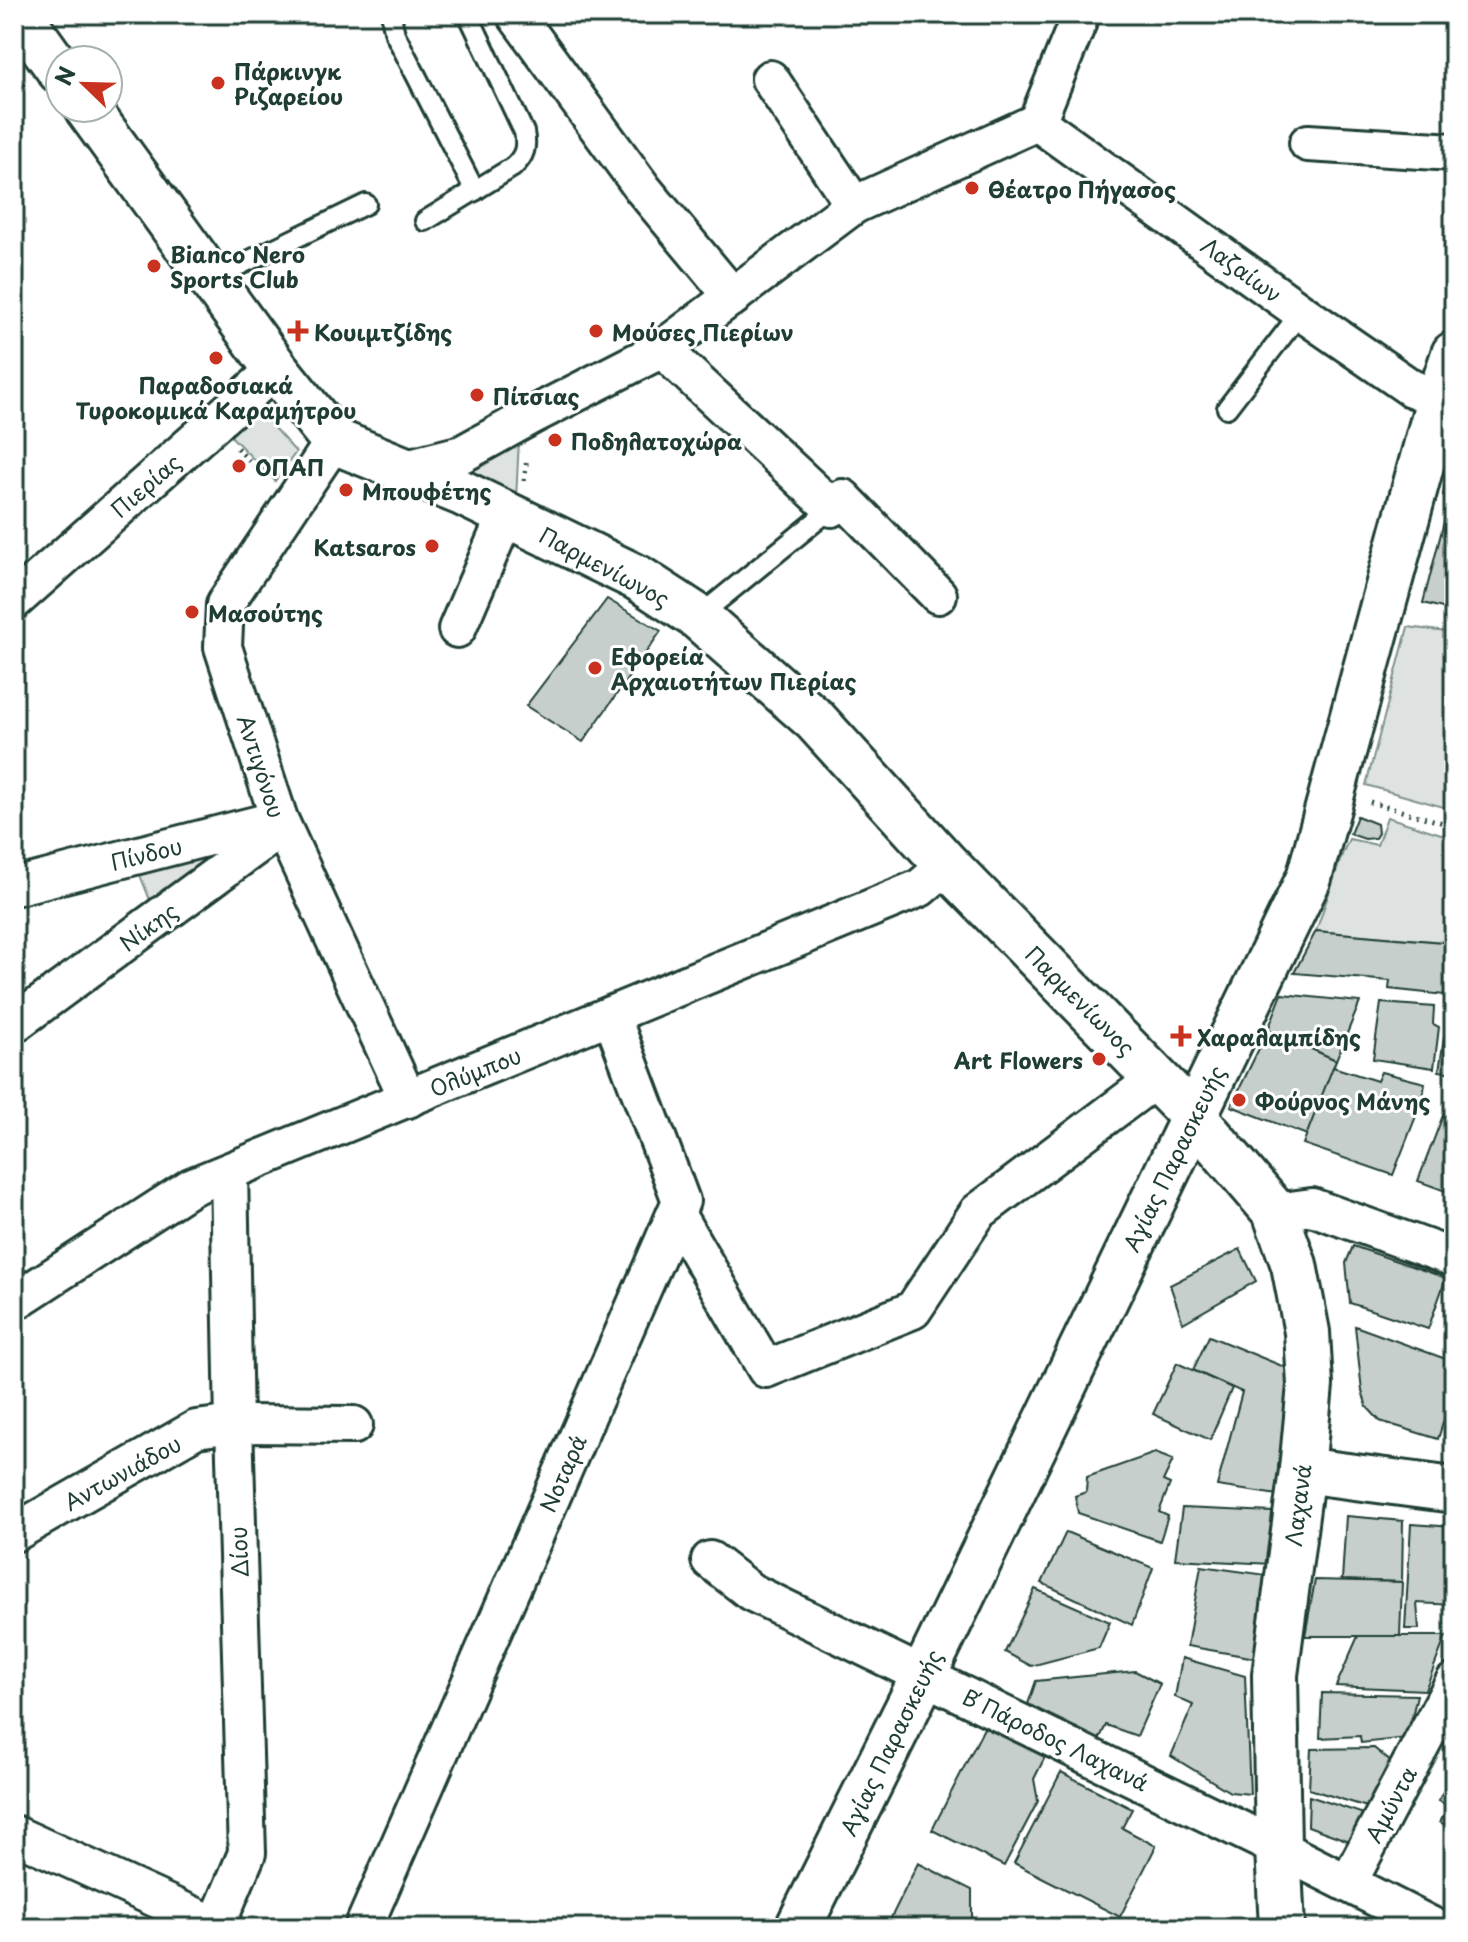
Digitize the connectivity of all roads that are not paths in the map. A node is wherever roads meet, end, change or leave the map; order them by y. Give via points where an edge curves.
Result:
1 (22, 14) edge
2 (394, 14) edge
3 (468, 14) edge
4 (515, 14) edge
5 (1081, 14) edge
6 (44, 49) edge
7 (770, 79) dead end
8 (1037, 122) junction
9 (99, 124) edge
10 (1308, 143) dead end
11 (1454, 152) edge
12 (475, 191) junction
13 (366, 204) dead end
14 (854, 205) junction
15 (425, 221) dead end
16 (211, 279) junction
17 (733, 297) junction
18 (1301, 312) junction
19 (662, 349) junction
20 (1454, 354) edge
21 (276, 369) junction
22 (1447, 401) edge
23 (1227, 408) dead end
24 (334, 441) junction
25 (402, 469) junction
26 (832, 508) junction
27 (513, 518) junction
28 (938, 595) dead end
29 (14, 601) edge
30 (698, 617) junction
31 (457, 629) dead end
32 (280, 823) junction
33 (947, 865) junction
34 (14, 887) edge
35 (611, 1015) junction
36 (14, 1024) edge
37 (1157, 1078) junction
38 (408, 1099) junction
39 (1193, 1116) junction
40 (229, 1172) junction
41 (1275, 1212) junction
42 (676, 1214) junction
43 (1454, 1258) edge
44 (14, 1302) edge
45 (234, 1424) junction
46 (354, 1425) dead end
47 (1302, 1470) junction
48 (1454, 1490) edge
49 (14, 1533) edge
50 (710, 1560) dead end
51 (924, 1675) junction
52 (1454, 1682) edge
53 (14, 1834) edge
54 (1278, 1848) junction
55 (1348, 1883) junction
56 (218, 1927) edge
57 (363, 1928) edge
58 (798, 1928) edge
59 (1282, 1928) edge
60 (1436, 1928) edge

1 - 6 street
2 - 12 lane via 395,34
3 - 12 lane via 527,145 513,167
4 - 17 street via 643,189
5 - 8 street
7 - 14 street
8 - 14 street
8 - 18 street, Λαζαίων
9 - 16 street, Παρμενίωνος
10 - 11 street
12 - 15 lane
13 - 16 lane
14 - 17 street
16 - 21 street, Παρμενίωνος
17 - 19 street
18 - 22 street, Λαζαίων via 1411,388
18 - 23 lane
19 - 25 street via 462,454
19 - 26 street
20 - 22 street, Αγίας Παρασκευής
21 - 24 street, Παρμενίωνος
21 - 29 street, Πιερίας
22 - 39 street, Αγίας Παρασκευής via 1309,878
24 - 25 street, Παρμενίωνος
24 - 32 street, Αντιγόνου via 225,604 223,647
25 - 27 street, Παρμενίωνος
26 - 28 street via 843,498
26 - 30 lane
27 - 30 street, Παρμενίωνος via 638,578
27 - 31 street
30 - 33 street, Παρμενίωνος via 815,720
32 - 34 street, Πίνδου
32 - 36 street, Νίκης
32 - 38 street, Αντιγόνου
33 - 35 street, Ολύμπου via 920,888
33 - 37 street, Παρμενίωνος
35 - 38 street, Ολύμπου
35 - 42 street via 681,1201
37 - 39 street, Παρμενίωνος
37 - 42 street via 978,1212 913,1310 766,1369
38 - 40 street, Ολύμπου
39 - 41 street, Λαχανά
39 - 51 street, Αγίας Παρασκευής
40 - 44 street, Ολύμπου via 191,1187
40 - 45 street, Δίου
41 - 43 street via 1312,1207
41 - 47 street, Λαχανά via 1294,1265 1307,1332 1310,1385
42 - 57 street, Νοταρά
45 - 46 street, Αντωνιάδου
45 - 49 street, Αντωνιάδου via 196,1429
45 - 56 street, Δίου via 247,1853
47 - 48 street
47 - 54 street, Λαχανά via 1275,1675
50 - 51 street, Β΄ Πάροδος Λαχανά via 751,1592
51 - 54 street, Β΄ Πάροδος Λαχανά
51 - 58 street, Αγίας Παρασκευής
52 - 55 street, Αμύντα
53 - 56 street
54 - 55 street, Β΄ Πάροδος Λαχανά
54 - 59 street, Λαχανά
55 - 60 street, Β΄ Πάροδος Λαχανά

